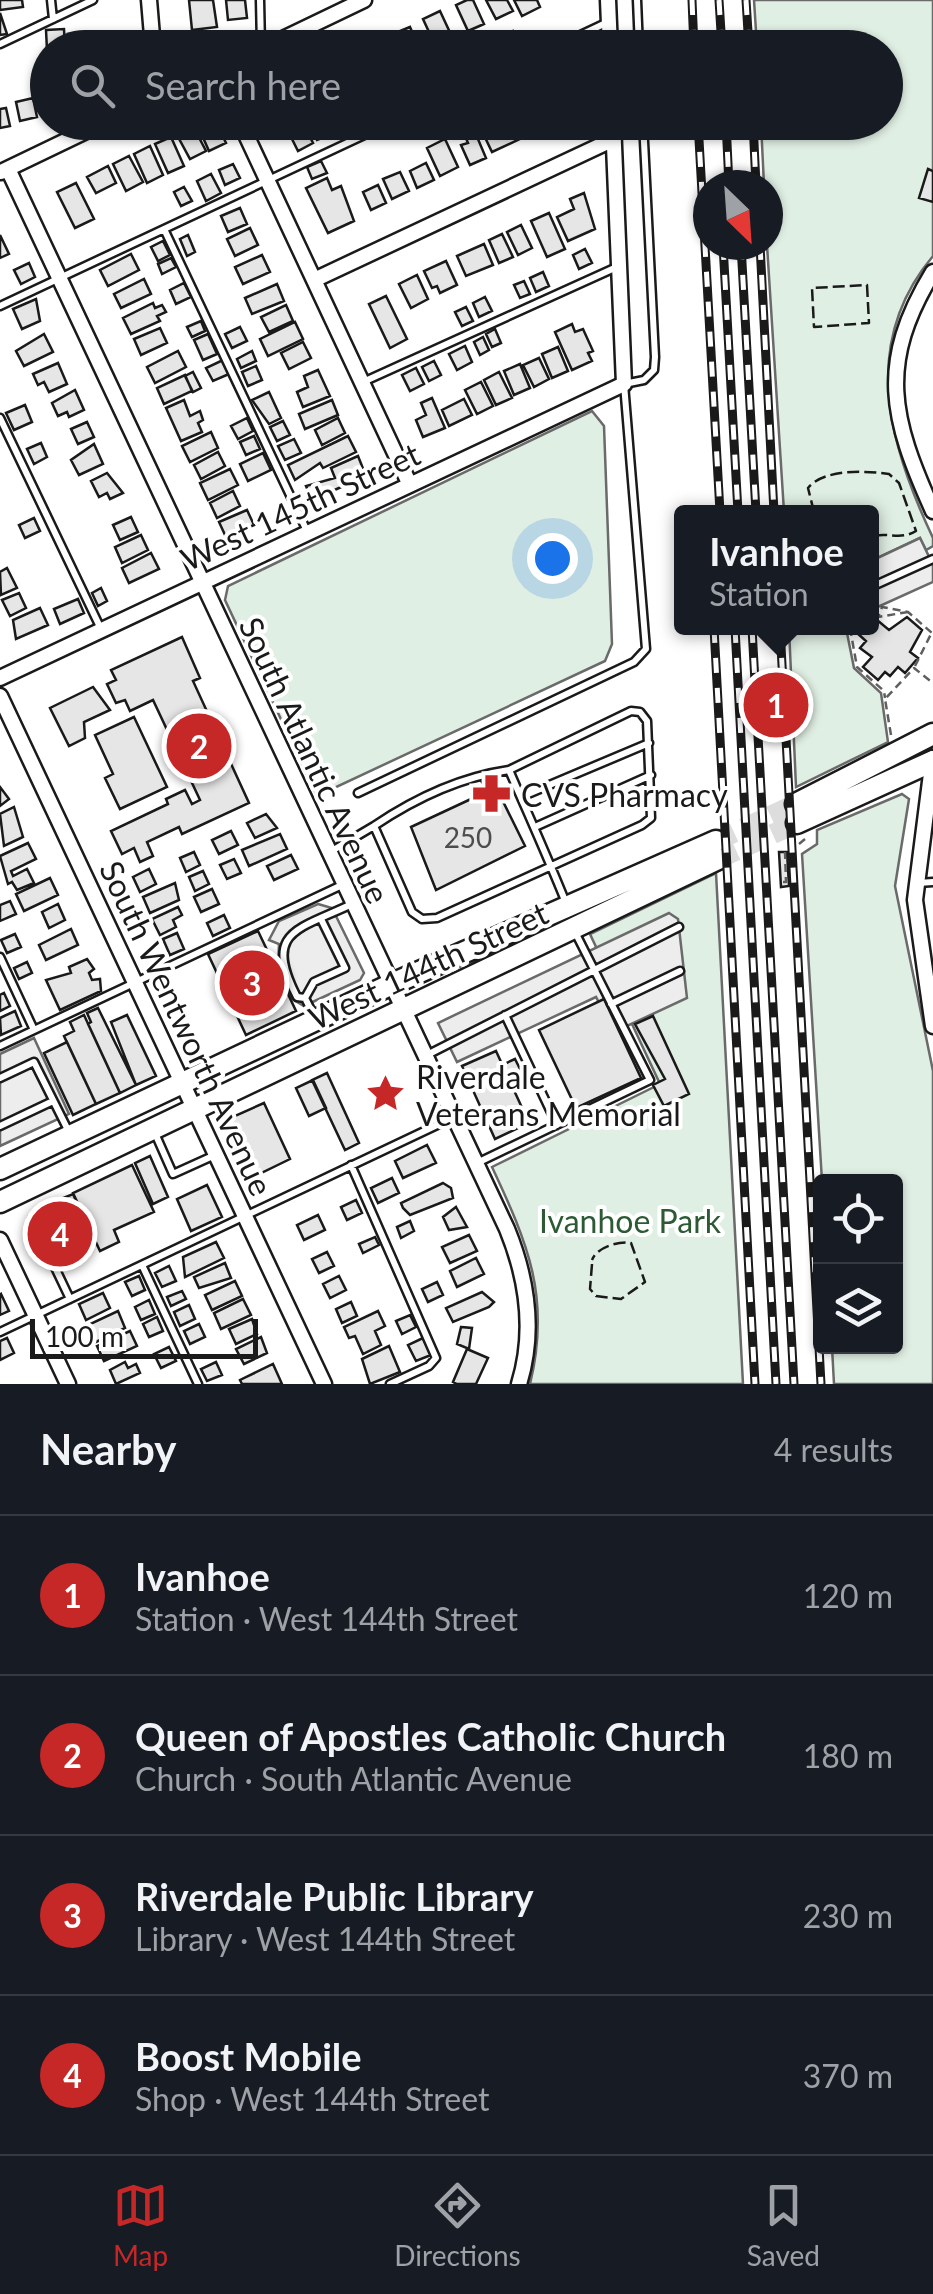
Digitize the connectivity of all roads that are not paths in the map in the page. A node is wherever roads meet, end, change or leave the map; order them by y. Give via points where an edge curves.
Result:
1 (51, 0) edge
2 (93, 0) edge
3 (149, 0) edge
4 (260, 0) edge
5 (364, 0) edge
6 (608, 0) edge
7 (636, 0) edge
8 (54, 19) junction
9 (609, 21) junction
10 (30, 30) edge
11 (30, 30) edge
12 (152, 30) edge
13 (261, 30) edge
14 (300, 30) edge
15 (590, 30) edge
16 (609, 30) edge
17 (638, 30) edge
18 (0, 44) edge
19 (67, 140) edge
20 (248, 140) edge
21 (354, 140) edge
22 (612, 140) edge
23 (614, 140) edge
24 (644, 140) edge
25 (4, 170) edge
26 (267, 181) junction
27 (164, 229) junction
28 (619, 266) junction
29 (933, 272) edge
30 (59, 278) junction
31 (314, 280) junction
32 (0, 306) edge
33 (362, 383) junction
34 (624, 384) junction
35 (0, 418) edge
36 (410, 485) junction
37 (933, 511) edge
38 (308, 533) junction
39 (933, 560) edge
40 (202, 583) junction
41 (879, 584) edge
42 (101, 630) junction
43 (0, 678) edge
44 (0, 696) edge
45 (933, 734) edge
46 (649, 743) junction
47 (933, 760) edge
48 (508, 770) junction
49 (651, 775) junction
50 (931, 791) edge
51 (358, 793) dead end
52 (521, 798) junction
53 (374, 826) junction
54 (535, 827) junction
55 (927, 845) edge
56 (717, 850) tunnel mouth
57 (328, 853) junction
58 (552, 866) junction
59 (925, 883) edge
60 (343, 884) junction
61 (352, 904) junction
62 (321, 919) junction
63 (571, 919) junction
64 (679, 927) dead end
65 (0, 958) edge
66 (680, 971) dead end
67 (595, 972) junction
68 (135, 982) junction
69 (390, 985) junction
70 (305, 998) junction
71 (611, 1004) junction
72 (402, 1011) junction
73 (505, 1015) junction
74 (316, 1020) junction
75 (933, 1026) edge
76 (34, 1030) junction
77 (0, 1046) edge
78 (424, 1056) junction
79 (0, 1078) edge
80 (183, 1084) junction
81 (54, 1101) junction
82 (194, 1108) junction
83 (454, 1118) junction
84 (556, 1125) junction
85 (0, 1126) edge
86 (152, 1128) junction
87 (71, 1136) junction
88 (216, 1154) junction
89 (476, 1164) junction
90 (351, 1165) junction
91 (0, 1170) edge
92 (0, 1202) edge
93 (244, 1214) junction
94 (32, 1220) dead end
95 (0, 1240) edge
96 (142, 1265) junction
97 (70, 1299) junction
98 (36, 1316) junction
99 (0, 1332) edge
100 (68, 1384) edge
101 (198, 1384) edge
102 (324, 1384) edge
103 (390, 1384) edge
104 (519, 1384) edge

1 - 8 lane
2 - 8 lane
3 - 12 street
4 - 13 lane
5 - 14 street
6 - 9 street
7 - 17 lane
8 - 10 lane
9 - 15 lane
9 - 16 street
11 - 18 lane
19 - 25 street
20 - 26 street
21 - 26 lane
22 - 31 street
23 - 28 street
24 - 34 lane via 656,357 644,380
25 - 30 street, South Atlantic Avenue
26 - 27 lane
26 - 31 street
27 - 30 lane
27 - 38 lane
28 - 33 lane
28 - 34 street
29 - 37 street via 899,338 895,390 905,449
30 - 32 lane
30 - 40 street, South Atlantic Avenue
31 - 33 street
33 - 36 street
34 - 36 street, West 145th Street
34 - 51 lane via 642,657
35 - 42 lane
36 - 38 street, West 145th Street
38 - 40 street, West 145th Street
39 - 41 lane
40 - 42 street, West 145th Street
40 - 57 street, South Atlantic Avenue
42 - 43 street, West 145th Street
44 - 68 street, South Wentworth Avenue
45 - 47 street via 797,813
46 - 48 lane via 647,720 631,711
46 - 49 lane
46 - 52 lane
47 - 50 street
48 - 52 lane
48 - 53 lane via 478,774
49 - 54 lane
49 - 58 lane via 651,818
50 - 55 street
52 - 54 lane
53 - 57 lane
53 - 58 lane via 412,912 422,919
54 - 58 lane
55 - 59 street
56 - 63 street, West 144th Street
57 - 60 street, South Atlantic Avenue
58 - 63 lane
59 - 75 street via 918,938
60 - 61 street, South Atlantic Avenue
60 - 68 lane
61 - 62 lane
61 - 69 street, South Atlantic Avenue
62 - 70 lane via 344,968 314,982
62 - 70 lane via 292,934 280,953 297,997
63 - 67 lane
63 - 69 street, West 144th Street
63 - 72 street, West 144th Street
64 - 67 lane
65 - 76 lane
66 - 71 lane
67 - 71 lane
67 - 73 lane
68 - 76 lane
68 - 80 street, South Wentworth Avenue
69 - 72 street, South Atlantic Avenue
69 - 74 street, West 144th Street
70 - 74 lane
71 - 84 lane via 650,1080
72 - 78 street, South Atlantic Avenue
72 - 82 street, West 144th Street
73 - 78 lane
73 - 84 lane
74 - 80 street, West 144th Street
76 - 77 lane
78 - 83 street, South Atlantic Avenue
79 - 81 lane via 34,1062
80 - 82 street, South Wentworth Avenue
80 - 87 street, West 144th Street
81 - 85 lane
81 - 87 lane
82 - 86 street, West 144th Street
82 - 88 street, South Wentworth Avenue
83 - 89 street, South Atlantic Avenue
83 - 90 lane
84 - 89 lane
86 - 88 lane via 174,1174
86 - 92 street, West 144th Street
87 - 91 street, West 144th Street
88 - 93 street, South Wentworth Avenue
89 - 104 street, South Atlantic Avenue via 522,1274 528,1330
90 - 93 lane
90 - 103 lane via 436,1358
93 - 96 lane
93 - 102 street, South Wentworth Avenue
94 - 97 lane
95 - 98 street
96 - 97 lane
96 - 101 lane
97 - 98 lane
98 - 99 lane
98 - 100 street

